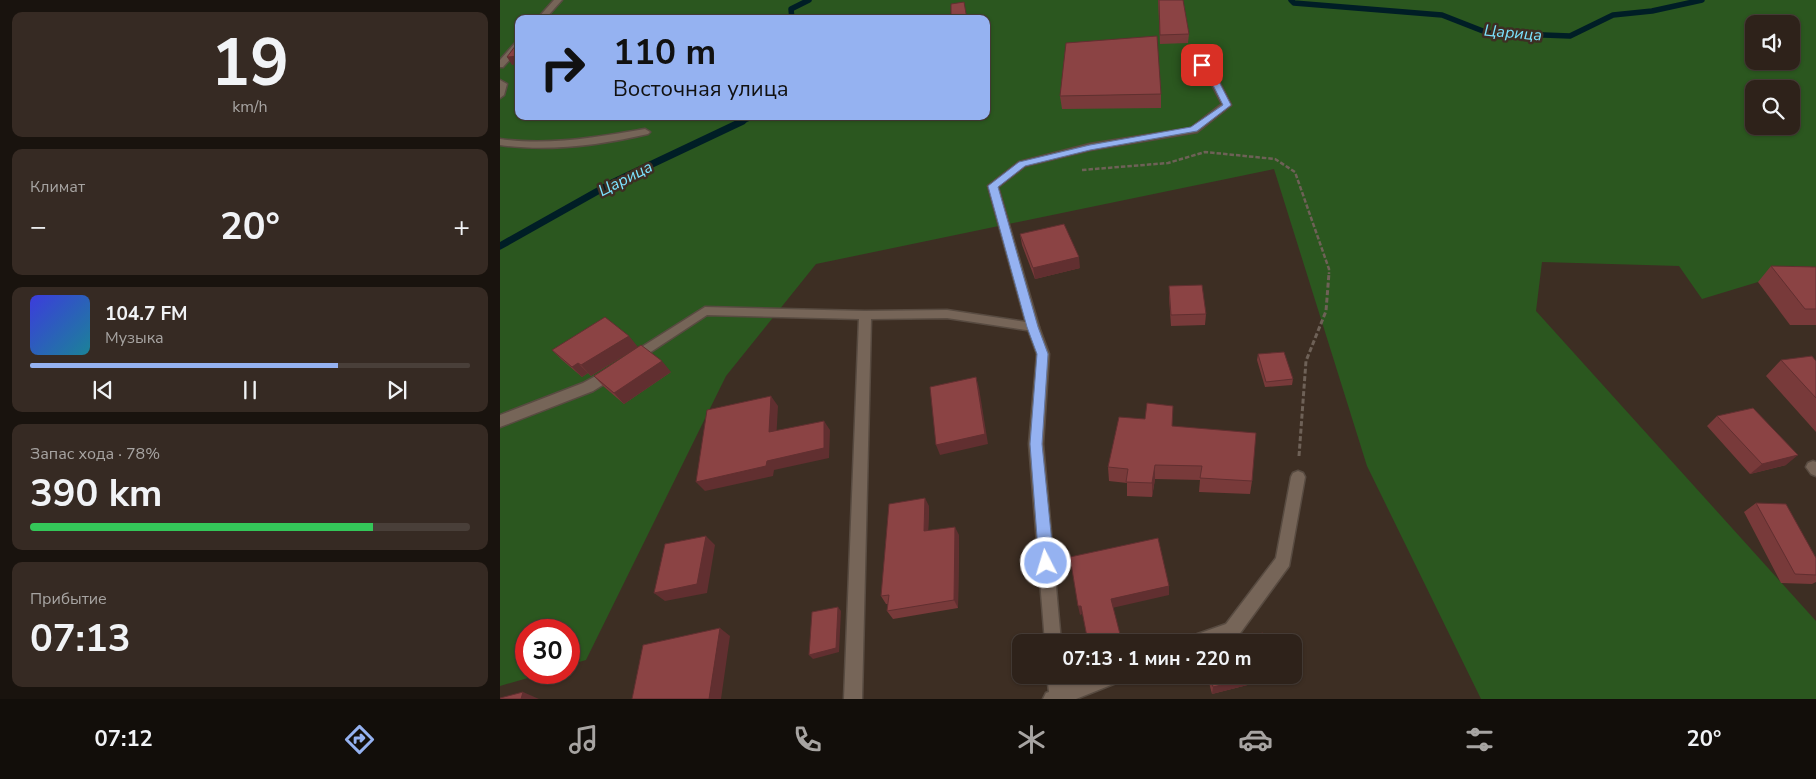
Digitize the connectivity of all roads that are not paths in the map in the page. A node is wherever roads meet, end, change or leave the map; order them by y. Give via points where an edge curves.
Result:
1 (558, 0) edge
2 (545, 15) edge
3 (515, 48) edge
4 (1190, 52) dead end
5 (500, 65) edge
6 (500, 83) edge
7 (500, 95) edge
8 (645, 132) dead end
9 (500, 142) edge
10 (865, 315) junction
11 (1033, 327) junction
12 (500, 421) edge
13 (1298, 477) road end
14 (1052, 634) edge
15 (1221, 634) edge
16 (1056, 684) edge
17 (1092, 684) edge
18 (1055, 698) edge
19 (853, 699) edge

1 - 2 street
3 - 5 street
4 - 11 street via 1213,78 1227,105 1194,130 1090,148 1022,164 993,186
6 - 7 street via 503,84
8 - 9 street via 592,141 530,145
10 - 11 street via 947,314
10 - 12 street via 706,311 588,388
10 - 19 street
11 - 14 street via 1042,354 1036,444
13 - 15 street via 1283,561 1232,630
16 - 18 street
17 - 18 street

